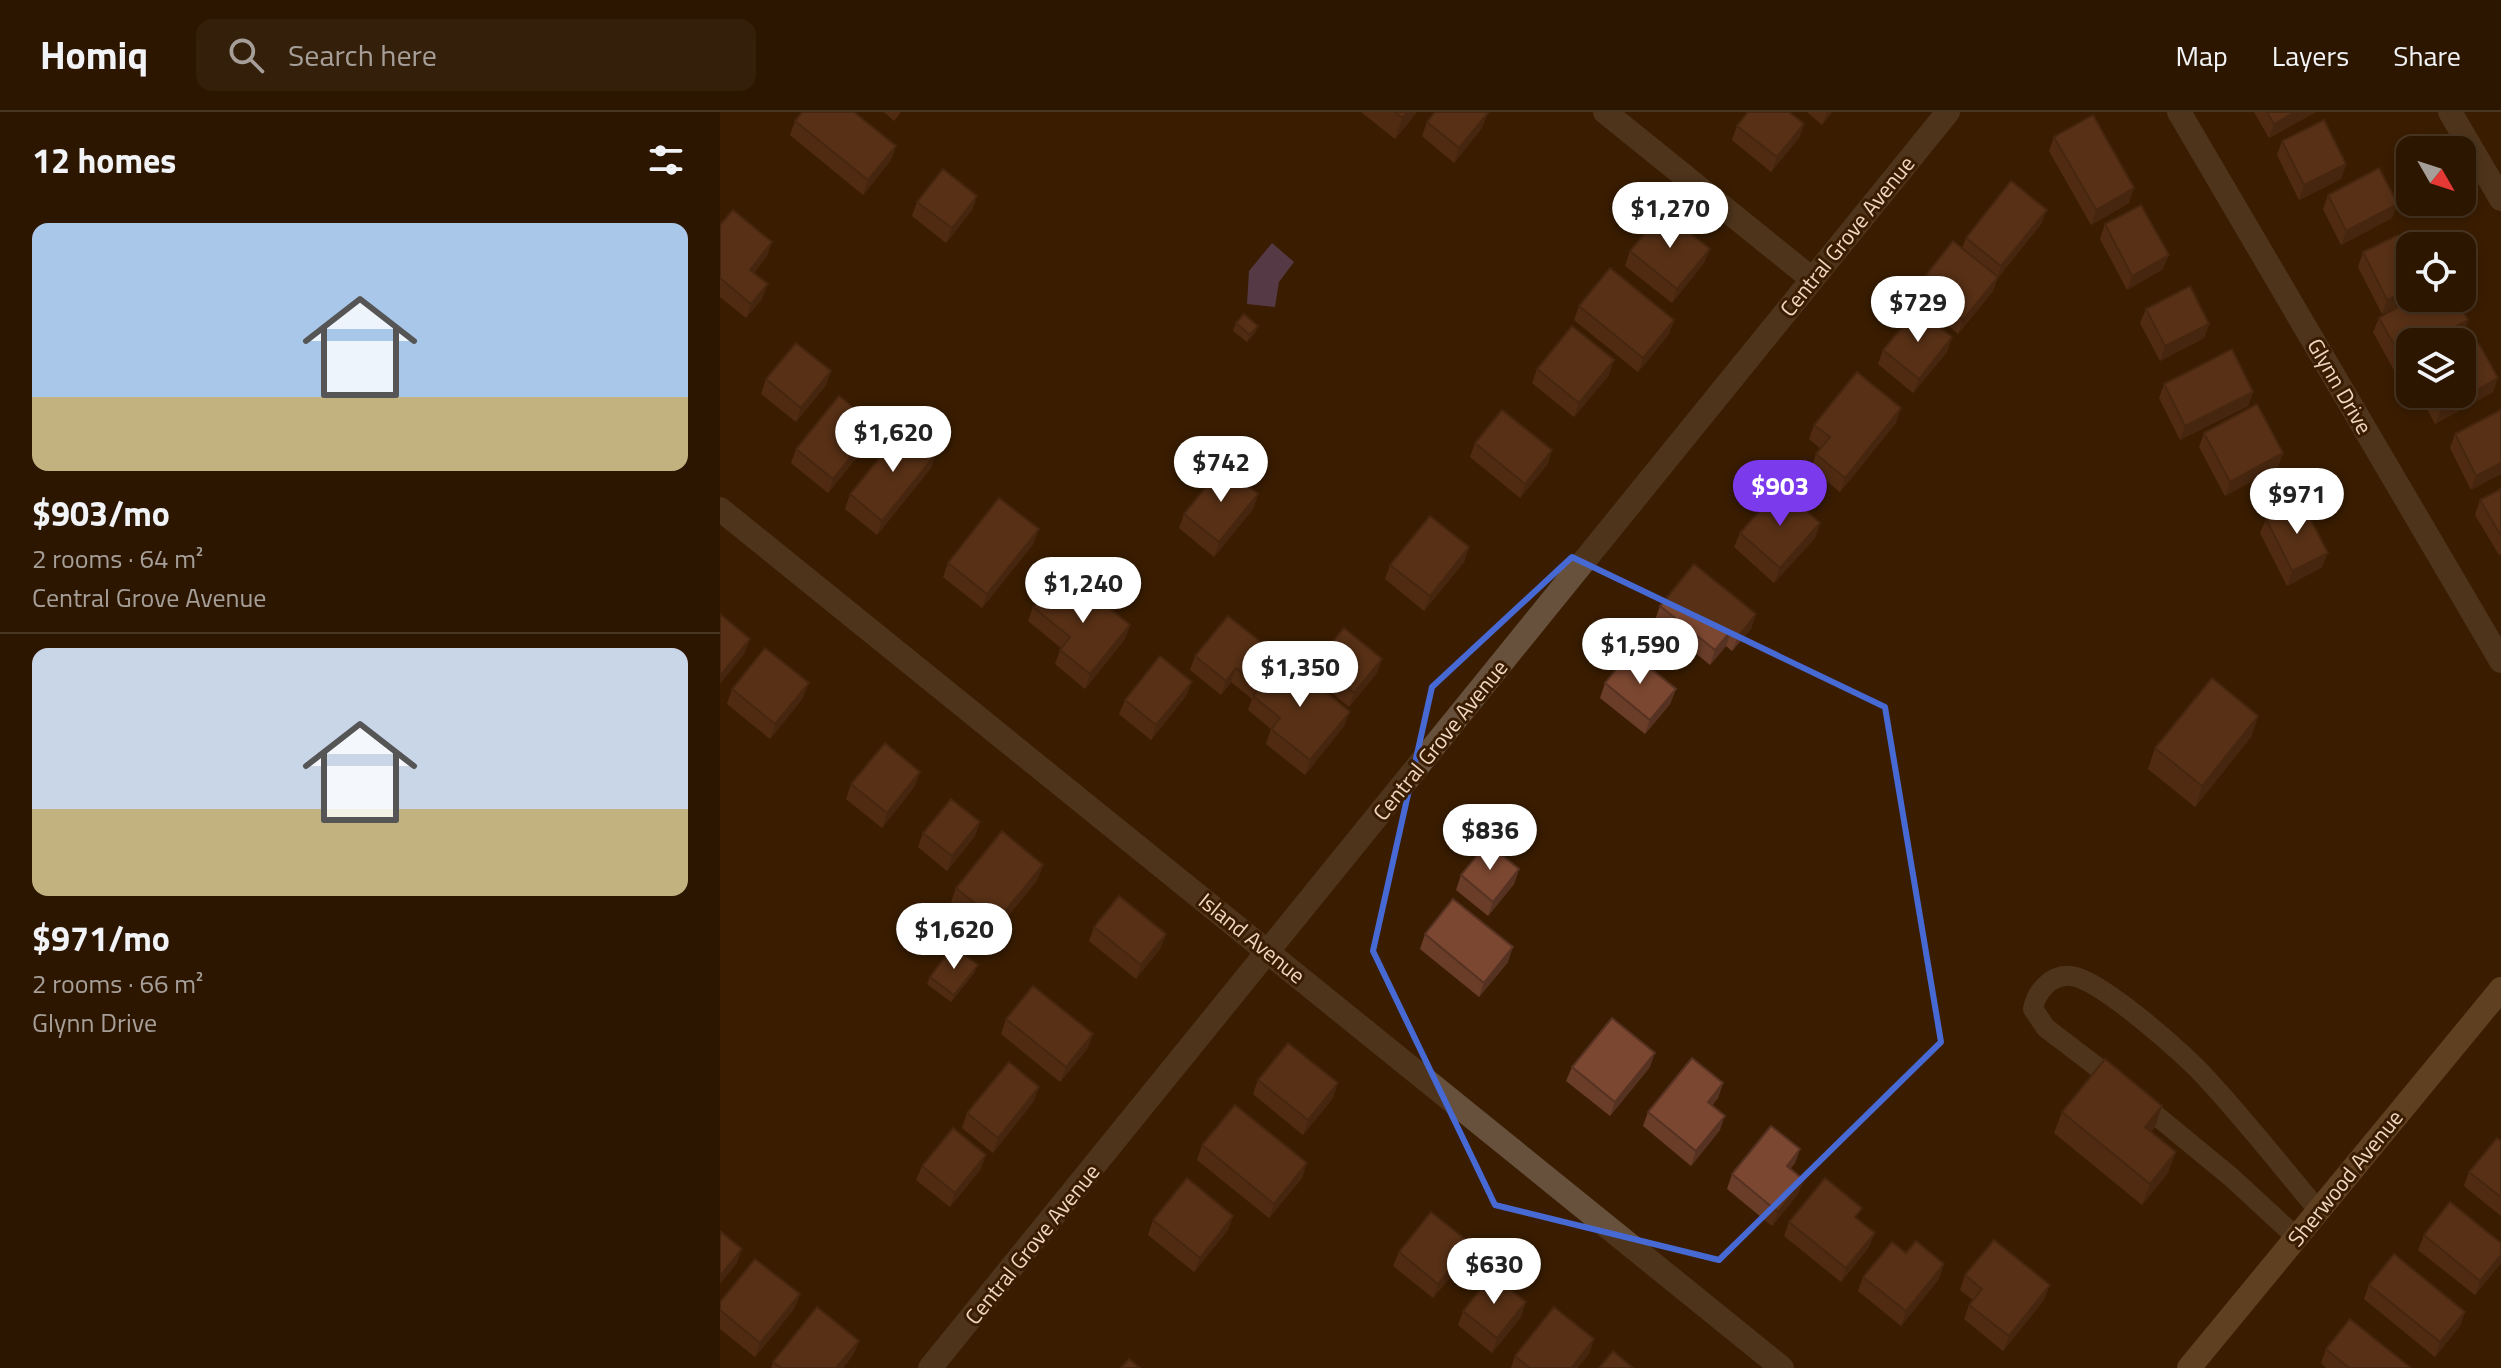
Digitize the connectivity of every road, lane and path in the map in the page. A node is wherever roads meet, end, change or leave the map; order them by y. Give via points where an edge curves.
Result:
1 (1605, 112) edge
2 (1948, 112) edge
3 (2179, 112) edge
4 (2450, 112) edge
5 (2501, 199) edge
6 (1812, 279) junction
7 (720, 509) edge
8 (2501, 661) edge
9 (1269, 952) junction
10 (2501, 989) edge
11 (2319, 1211) junction
12 (2296, 1237) junction
13 (930, 1368) edge
14 (1782, 1368) edge
15 (2189, 1368) edge

1 - 6 street
2 - 6 street, Central Grove Avenue
3 - 8 street, Glynn Drive
4 - 5 street
6 - 9 street, Central Grove Avenue
7 - 9 street, Island Avenue
9 - 13 street, Central Grove Avenue
9 - 14 street, Island Avenue
10 - 11 street, Sherwood Avenue
11 - 12 street, Sherwood Avenue
11 - 12 lane via 2206,1077 2138,1016 2072,976 2048,983 2035,997 2033,1009 2046,1028 2231,1177
12 - 15 street, Sherwood Avenue

